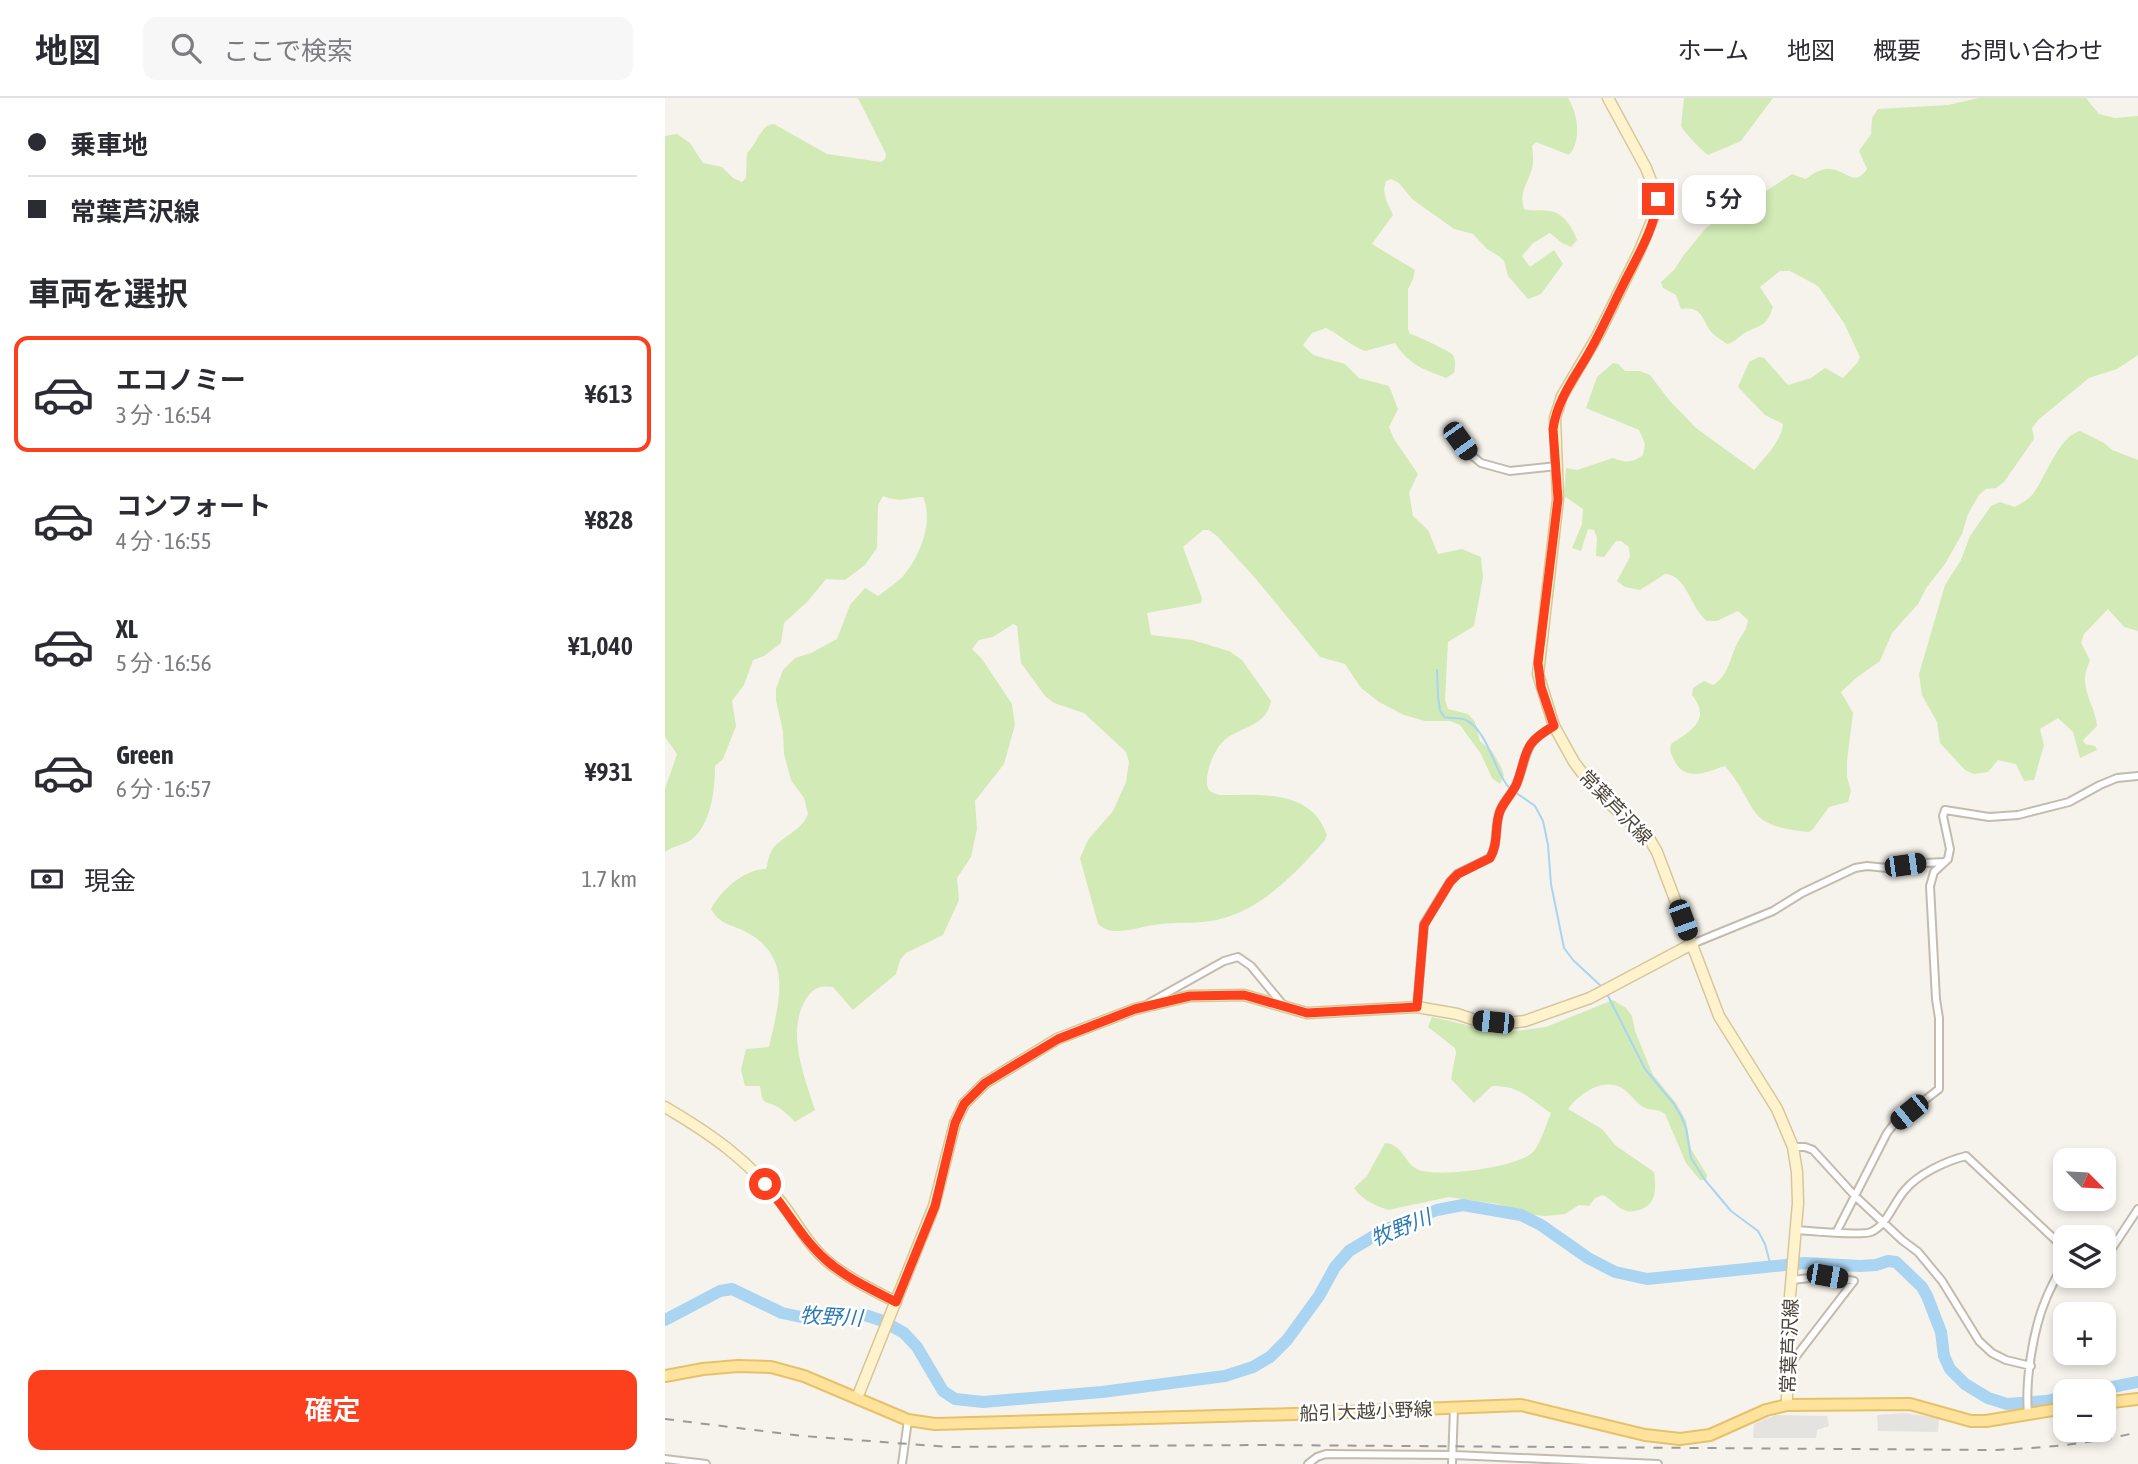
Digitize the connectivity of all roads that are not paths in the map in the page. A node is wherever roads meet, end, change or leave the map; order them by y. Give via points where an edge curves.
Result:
1 (1608, 98) edge
2 (1452, 429) dead end
3 (1557, 466) junction
4 (1554, 726) junction
5 (2138, 776) edge
6 (1945, 862) junction
7 (1692, 944) junction
8 (1284, 1006) junction
9 (1142, 1007) junction
10 (1417, 1007) junction
11 (665, 1107) edge
12 (1793, 1147) junction
13 (1855, 1196) junction
14 (2138, 1209) edge
15 (1883, 1222) junction
16 (1796, 1230) junction
17 (1837, 1231) junction
18 (2053, 1238) edge
19 (2116, 1242) edge
20 (1792, 1280) junction
21 (2053, 1284) edge
22 (894, 1307) junction
23 (2031, 1366) junction
24 (1787, 1368) junction
25 (665, 1376) edge
26 (857, 1398) junction
27 (2138, 1399) edge
28 (2116, 1402) edge
29 (1787, 1405) junction
30 (1454, 1408) junction
31 (2053, 1409) edge
32 (2028, 1410) junction
33 (908, 1420) junction
34 (1454, 1455) junction
35 (665, 1459) edge
36 (1624, 1463) edge
37 (706, 1464) edge
38 (902, 1464) edge
39 (1308, 1464) edge
40 (1452, 1464) edge
41 (1658, 1464) edge

1 - 3 main road, 常葉芦沢線 via 1658,199 1647,236 1558,406 1553,429
2 - 3 street via 1481,463 1510,471
3 - 4 main road, 常葉芦沢線 via 1557,510 1538,663
4 - 7 main road, 常葉芦沢線 via 1584,778 1652,841
4 - 10 street via 1527,750 1516,784 1499,813 1490,858 1450,882 1424,925
5 - 6 street via 2117,778 2069,802 2018,815 1989,817 1945,810 1950,849
6 - 7 street via 1855,869 1773,911
6 - 13 street via 1934,872 1930,886 1939,1088 1887,1133
7 - 10 main road via 1590,998 1525,1021 1478,1020
7 - 12 main road, 常葉芦沢線 via 1719,1016 1777,1109
8 - 9 main road via 1244,995 1190,996
8 - 9 street via 1238,957
8 - 10 main road via 1307,1013
9 - 22 main road via 1058,1039 985,1083 964,1104 935,1206
11 - 22 main road via 740,1158 827,1262
12 - 13 street via 1813,1150
12 - 16 main road, 常葉芦沢線 via 1798,1188
13 - 15 street
13 - 17 street
14 - 19 street
15 - 17 street via 1873,1232 1860,1235
15 - 18 street via 1912,1182 1966,1156
15 - 23 street via 1919,1252 1991,1353
16 - 17 street
16 - 20 main road, 常葉芦沢線
20 - 24 main road, 常葉芦沢線
20 - 24 street via 1827,1276 1854,1281
21 - 23 street
22 - 26 main road
23 - 32 street
24 - 29 main road, 常葉芦沢線
25 - 26 main road, 船引大越小野線 via 738,1366 771,1367
26 - 33 main road, 船引大越小野線
27 - 28 main road
29 - 30 main road, 船引大越小野線 via 1710,1435 1680,1439 1644,1436 1521,1405
29 - 32 main road, 船引大越小野線 via 1910,1404 1971,1421
30 - 33 main road, 船引大越小野線 via 935,1424
30 - 34 street
31 - 32 main road, 船引大越小野線
33 - 38 street
34 - 36 street
34 - 39 street via 1326,1454
34 - 40 street
35 - 37 street
36 - 41 street

